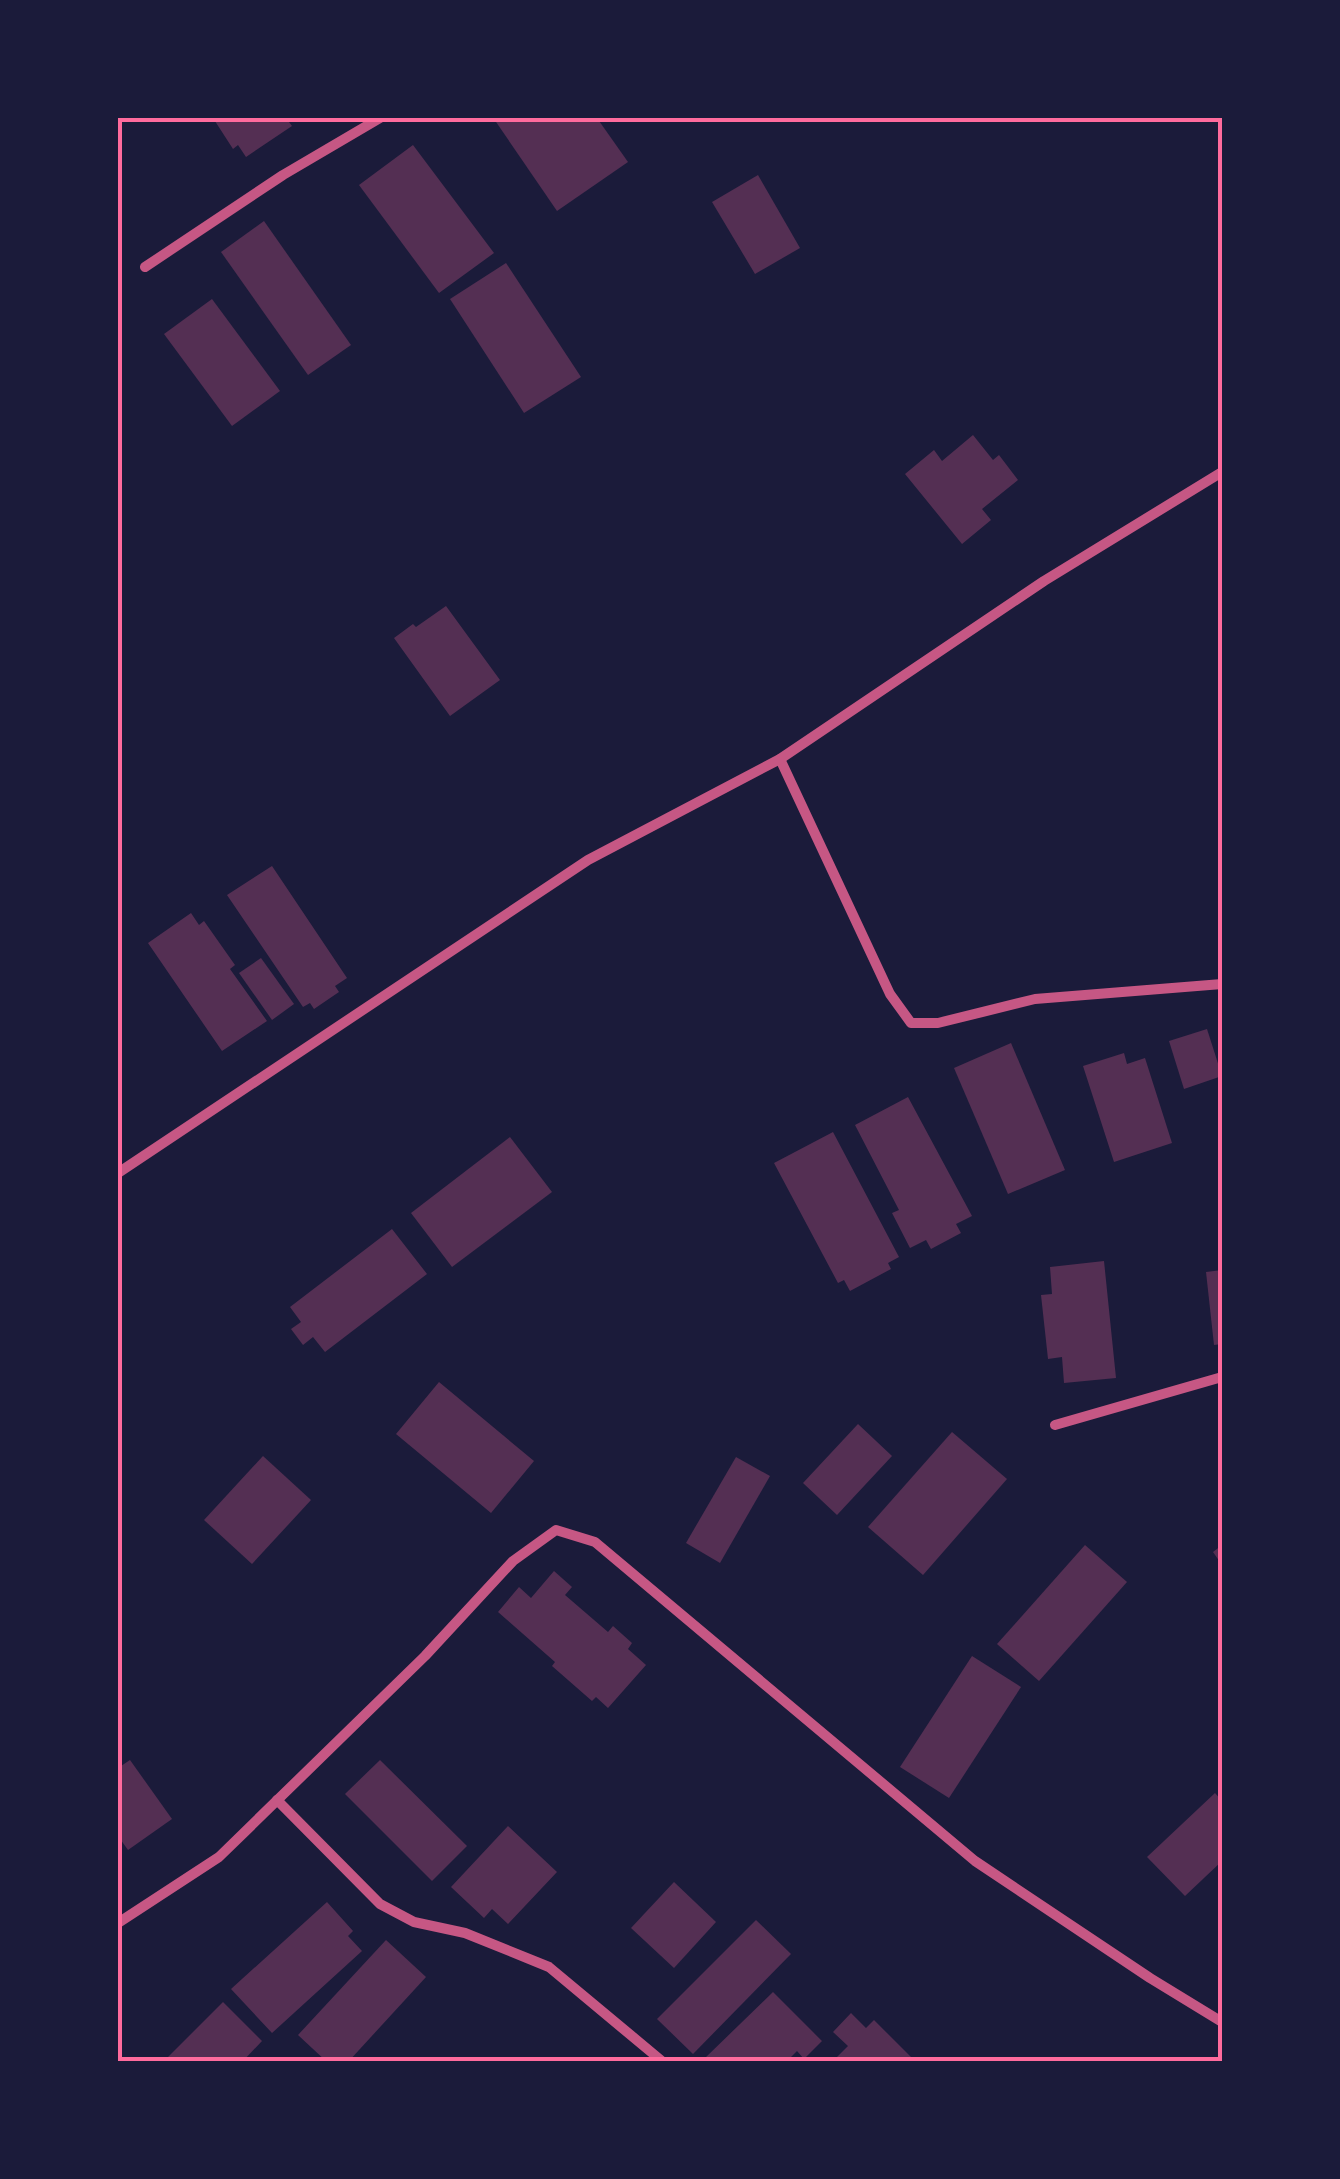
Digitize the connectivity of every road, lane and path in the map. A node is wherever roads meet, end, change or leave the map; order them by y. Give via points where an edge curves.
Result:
1 (380, 118) edge
2 (145, 267) dead end
3 (1222, 472) edge
4 (780, 759) junction
5 (1222, 984) edge
6 (118, 1173) edge
7 (1222, 1377) edge
8 (1054, 1425) dead end
9 (276, 1800) junction
10 (118, 1922) edge
11 (1222, 2022) edge
12 (663, 2062) edge

1 - 2 street
3 - 4 street via 1044,581
4 - 5 street via 910,1024 1035,999
4 - 6 street via 588,860
7 - 8 street
9 - 10 street via 219,1857
9 - 11 street via 514,1560 556,1530 595,1542 974,1861
9 - 12 street via 380,1904 549,1967

